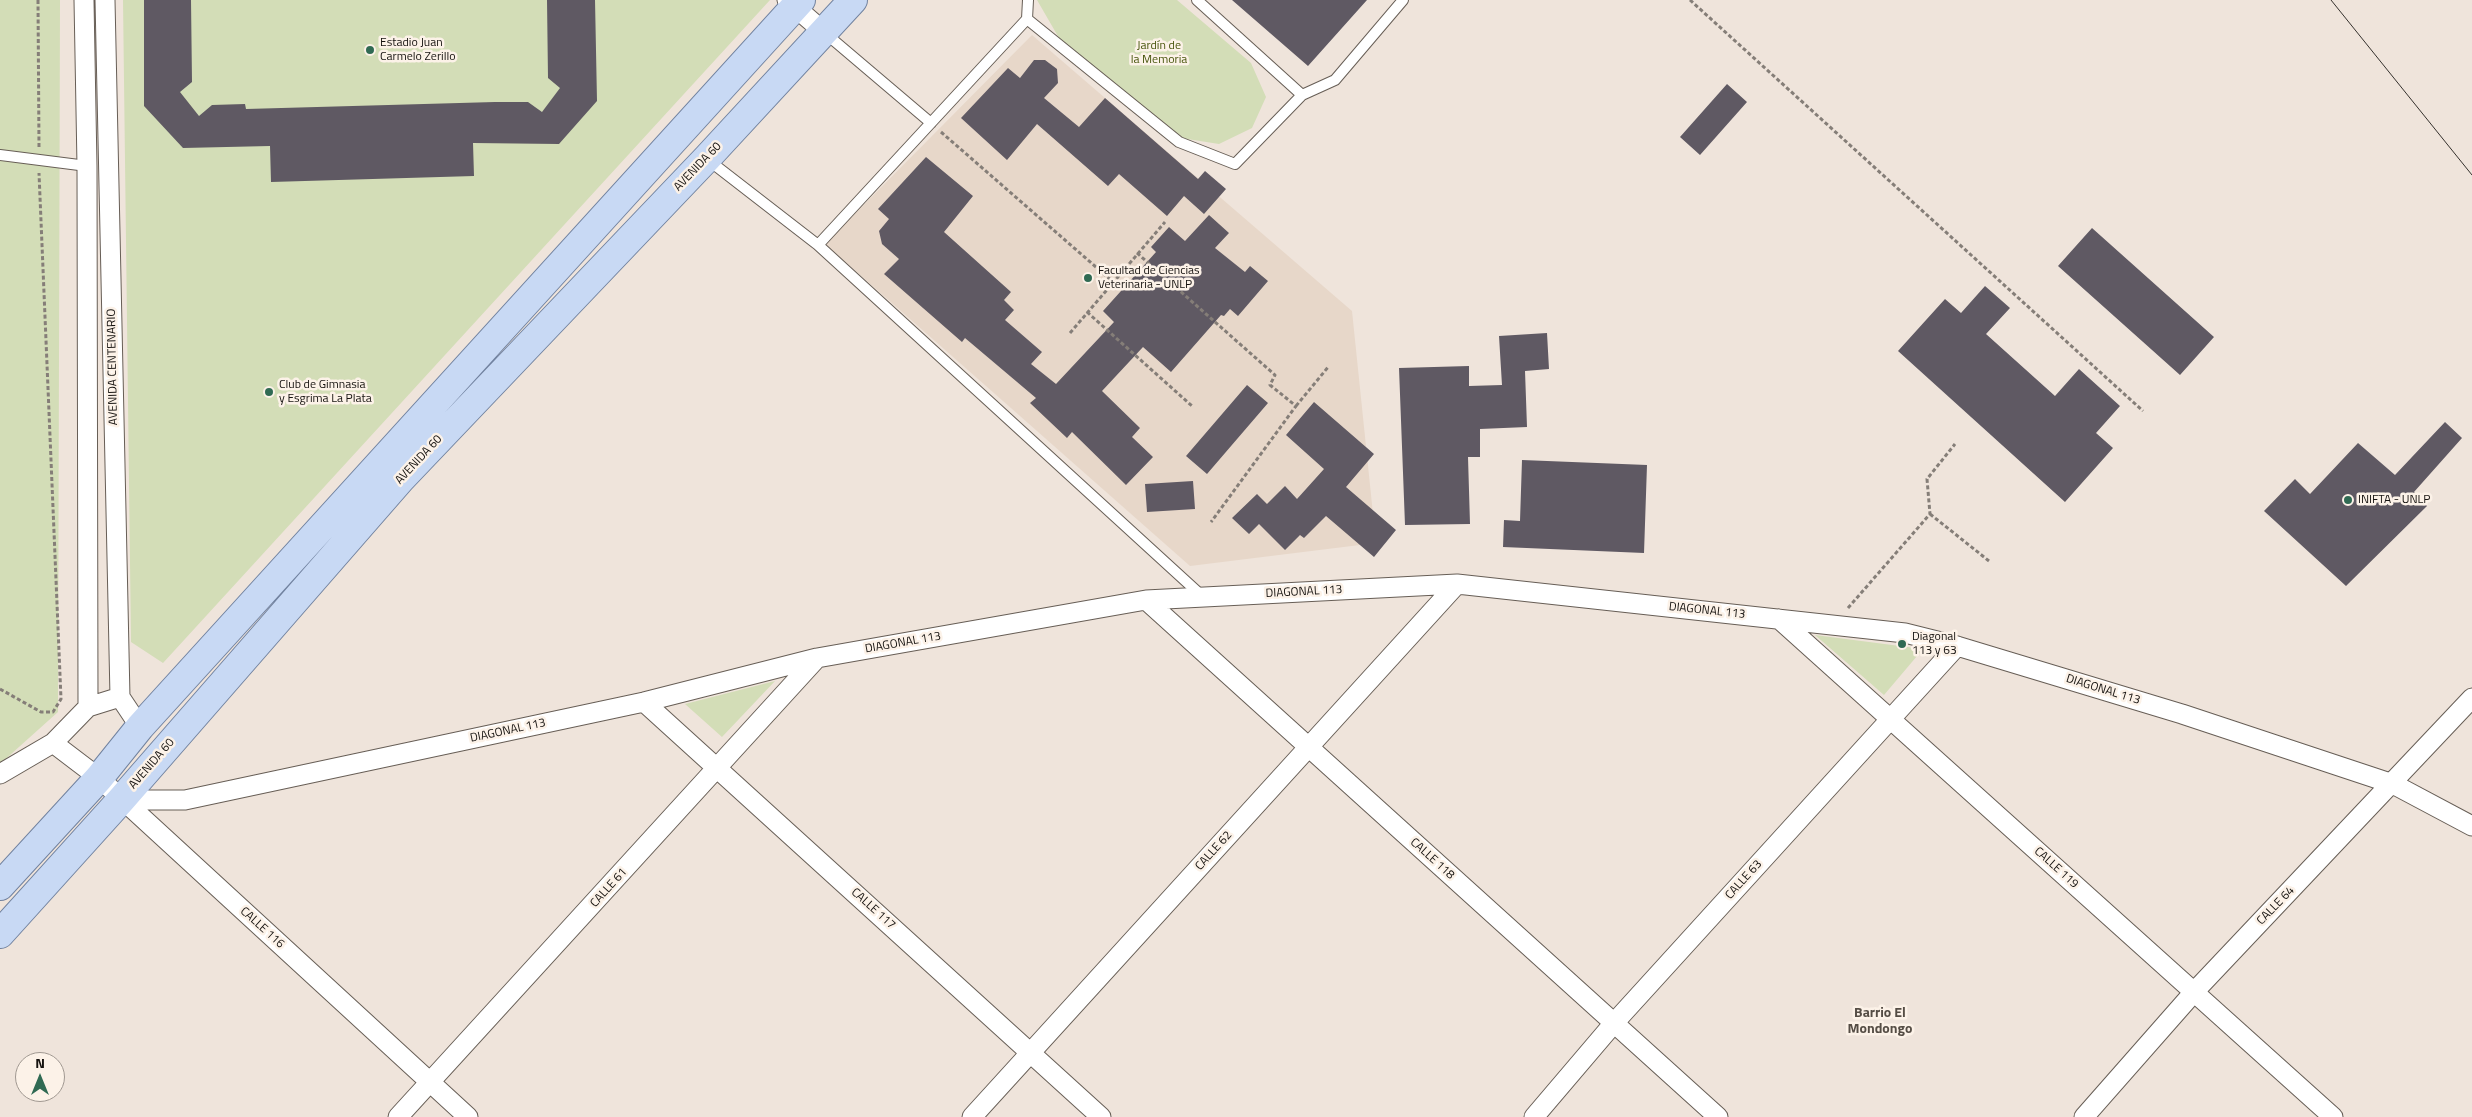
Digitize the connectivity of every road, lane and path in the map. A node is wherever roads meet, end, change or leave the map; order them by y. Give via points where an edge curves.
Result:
1 (38, 0) edge
2 (84, 0) edge
3 (106, 0) edge
4 (853, 0) edge
5 (1028, 0) edge
6 (1197, 0) edge
7 (1403, 0) edge
8 (1690, 0) edge
9 (794, 2) edge
10 (1027, 20) junction
11 (824, 33) junction
12 (1302, 95) junction
13 (931, 123) junction
14 (0, 155) edge
15 (707, 158) junction
16 (39, 160) junction
17 (88, 166) junction
18 (1165, 222) dead end
19 (818, 245) junction
20 (1137, 254) junction
21 (1112, 281) junction
22 (1087, 312) junction
23 (1070, 333) dead end
24 (1329, 366) dead end
25 (1192, 406) dead end
26 (1296, 406) junction
27 (2144, 411) dead end
28 (1955, 444) dead end
29 (1930, 514) junction
30 (1211, 522) dead end
31 (1989, 561) dead end
32 (1457, 584) junction
33 (1203, 597) junction
34 (1146, 600) junction
35 (1779, 619) junction
36 (1834, 624) junction
37 (1957, 646) junction
38 (817, 658) junction
39 (0, 689) edge
40 (120, 697) junction
41 (2472, 698) edge
42 (644, 702) junction
43 (88, 707) junction
44 (1890, 719) junction
45 (140, 727) junction
46 (53, 743) junction
47 (1308, 747) junction
48 (717, 768) junction
49 (0, 774) edge
50 (99, 778) junction
51 (2392, 784) junction
52 (121, 800) junction
53 (2472, 826) edge
54 (0, 886) edge
55 (0, 934) edge
56 (2194, 992) junction
57 (1614, 1023) junction
58 (1031, 1052) junction
59 (432, 1083) junction
60 (398, 1117) edge
61 (468, 1117) edge
62 (972, 1117) edge
63 (1101, 1117) edge
64 (1534, 1117) edge
65 (1718, 1117) edge
66 (2084, 1117) edge
67 (2333, 1117) edge

1 - 16 path
2 - 17 street, AVENIDA CENTENARIO
3 - 40 street, AVENIDA CENTENARIO
4 - 11 main road, AVENIDA 60
5 - 10 lane
6 - 12 lane
7 - 12 lane via 1335,80
8 - 27 path
9 - 11 street
9 - 45 main road
10 - 12 lane via 1179,142 1236,164
10 - 13 lane
11 - 13 lane
11 - 15 main road, AVENIDA 60
13 - 19 lane
13 - 21 path
14 - 16 lane
15 - 19 lane
15 - 52 main road, AVENIDA 60 via 401,479
16 - 17 lane
16 - 39 path via 61,699 53,712 41,712
17 - 43 street, AVENIDA CENTENARIO
18 - 20 path
19 - 33 lane
20 - 21 path
20 - 26 path via 1275,375 1270,384
21 - 22 path
22 - 23 path
22 - 25 path
24 - 26 path
26 - 30 path
28 - 29 path via 1927,479
29 - 31 path
29 - 36 path
32 - 33 street, DIAGONAL 113
32 - 35 street, DIAGONAL 113
32 - 47 street, CALLE 62
33 - 34 street, DIAGONAL 113
34 - 38 street, DIAGONAL 113
34 - 47 street, CALLE 118
35 - 36 street, DIAGONAL 113
35 - 44 street, CALLE 119
36 - 37 street, DIAGONAL 113 via 1905,633
37 - 44 street, CALLE 63
37 - 51 street, DIAGONAL 113 via 2182,714
38 - 42 street, DIAGONAL 113
38 - 48 street, CALLE 61
40 - 43 street
40 - 45 street
41 - 51 street, CALLE 64
42 - 48 street, CALLE 117
42 - 52 street, DIAGONAL 113 via 185,800
43 - 46 street
44 - 56 street, CALLE 119
44 - 57 street, CALLE 63
45 - 50 main road
46 - 49 street
46 - 50 street, CALLE 116
47 - 57 street, CALLE 118
47 - 58 street, CALLE 62
48 - 58 street, CALLE 117
48 - 59 street, CALLE 61
50 - 52 street, CALLE 116
50 - 54 main road
51 - 53 street, DIAGONAL 113
51 - 56 street, CALLE 64
52 - 55 main road, AVENIDA 60
52 - 59 street, CALLE 116
56 - 66 street, CALLE 64
56 - 67 street, CALLE 119
57 - 64 street, CALLE 63
57 - 65 street, CALLE 118
58 - 62 street, CALLE 62
58 - 63 street, CALLE 117
59 - 60 street, CALLE 61
59 - 61 street, CALLE 116

